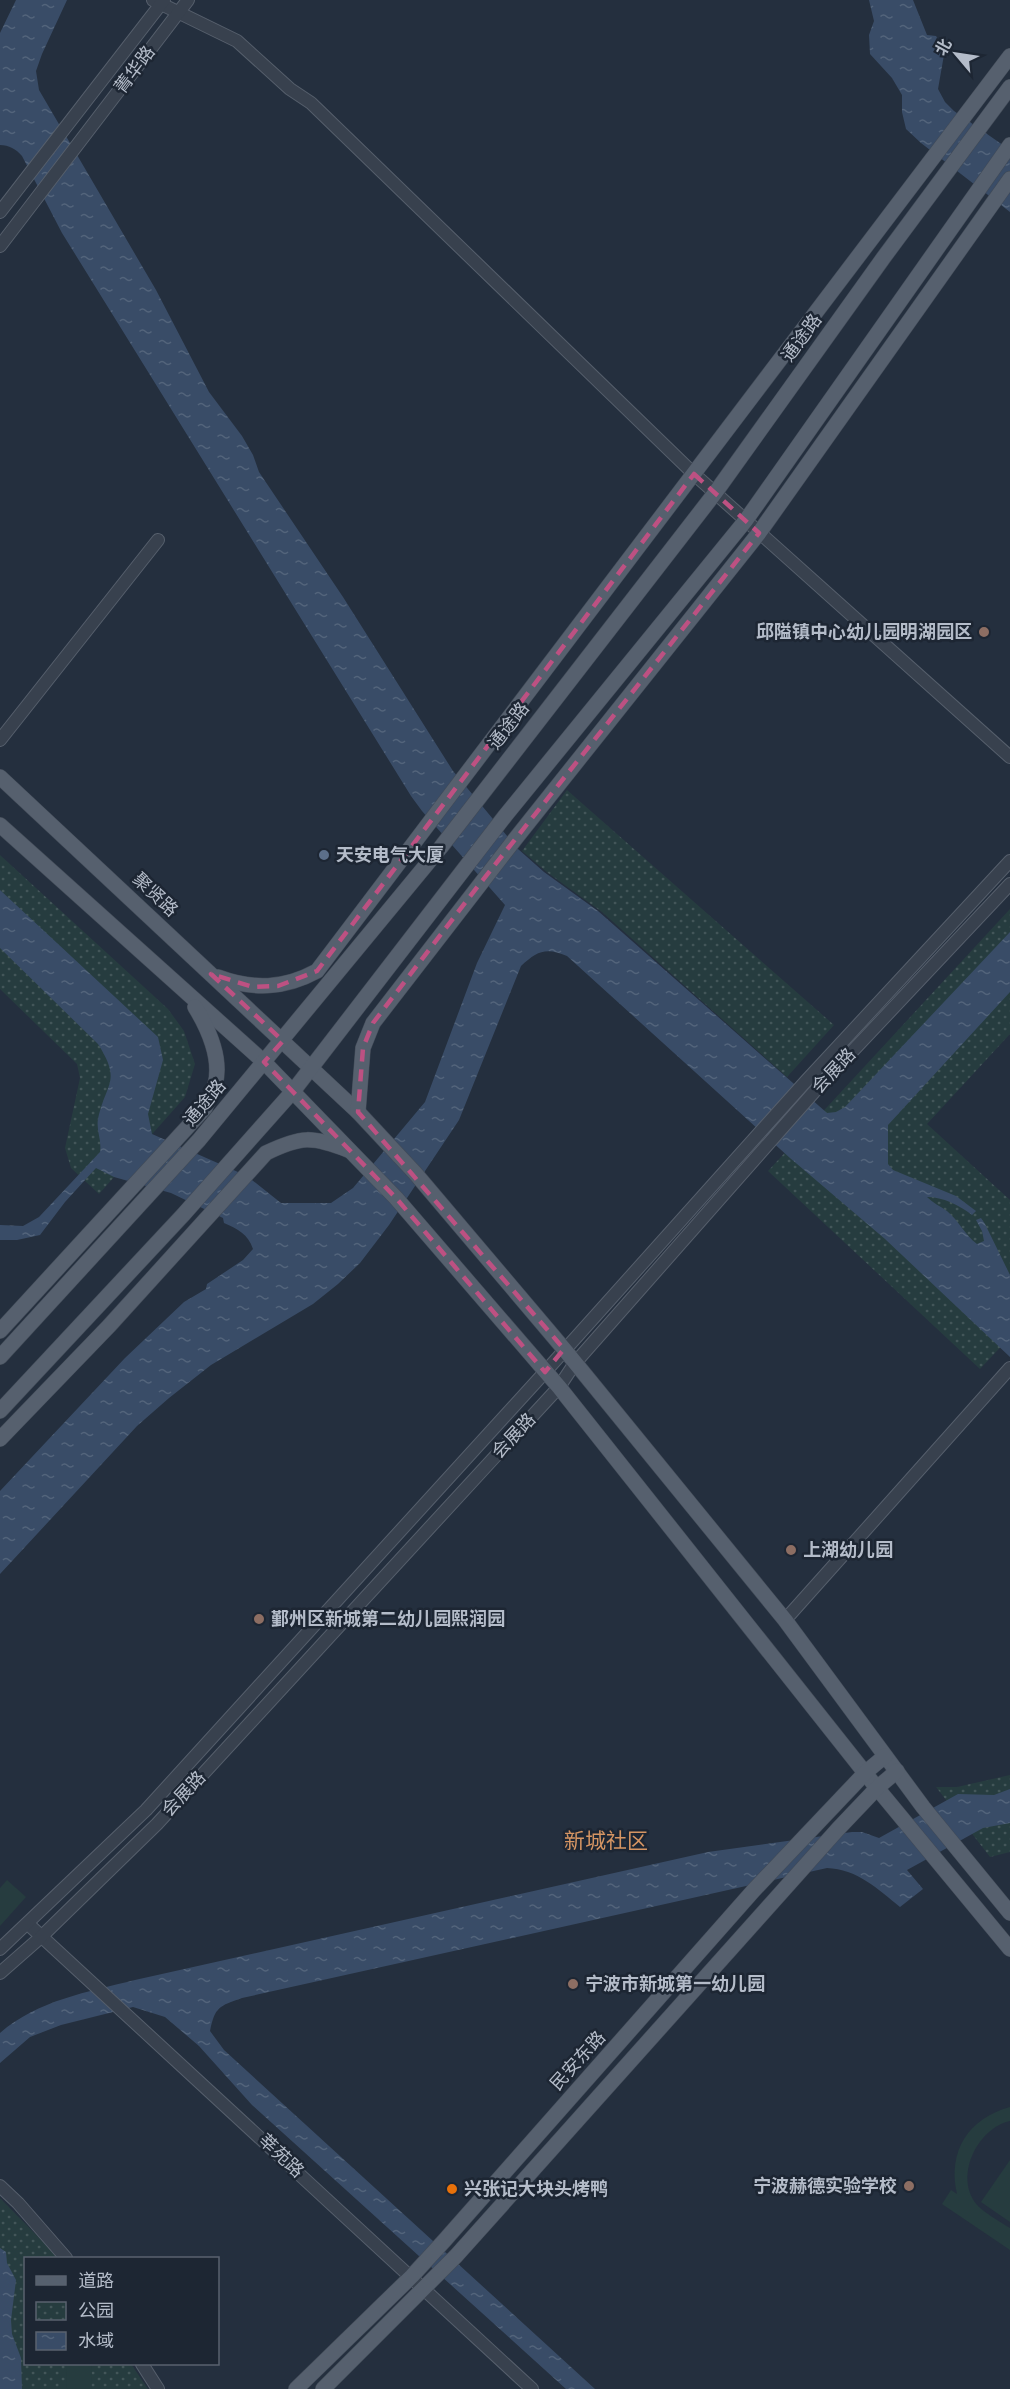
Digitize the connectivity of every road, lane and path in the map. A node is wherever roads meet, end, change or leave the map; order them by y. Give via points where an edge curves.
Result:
1 (188, 0) edge
2 (159, 1) edge
3 (179, 12) junction
4 (1010, 56) edge
5 (1010, 87) edge
6 (1010, 146) edge
7 (1010, 179) edge
8 (0, 212) edge
9 (0, 246) edge
10 (694, 474) junction
11 (715, 493) junction
12 (746, 520) junction
13 (759, 533) junction
14 (158, 540) dead end
15 (0, 740) edge
16 (1010, 757) edge
17 (0, 777) edge
18 (0, 825) edge
19 (1010, 861) edge
20 (1010, 884) edge
21 (211, 974) junction
22 (185, 991) junction
23 (283, 1041) junction
24 (264, 1062) junction
25 (312, 1068) junction
26 (294, 1090) junction
27 (358, 1112) junction
28 (353, 1152) junction
29 (0, 1331) edge
30 (564, 1349) junction
31 (0, 1357) edge
32 (576, 1363) junction
33 (1010, 1368) edge
34 (545, 1372) junction
35 (559, 1388) junction
36 (0, 1411) edge
37 (0, 1438) edge
38 (785, 1620) junction
39 (885, 1756) junction
40 (897, 1771) junction
41 (866, 1772) junction
42 (877, 1788) junction
43 (1010, 1913) edge
44 (28, 1924) junction
45 (41, 1936) junction
46 (0, 1949) edge
47 (1010, 1949) edge
48 (0, 1973) edge
49 (0, 2186) edge
50 (64, 2257) edge
51 (416, 2271) junction
52 (430, 2283) junction
53 (143, 2365) edge
54 (159, 2389) edge
55 (296, 2389) edge
56 (323, 2389) edge
57 (532, 2389) edge

1 - 3 street, 菁华路
2 - 3 street
2 - 8 street
3 - 9 street, 菁华路
3 - 10 street via 237,41 310,103
4 - 10 main road
5 - 11 main road, 通途路
6 - 12 main road
7 - 13 main road
10 - 11 street
10 - 21 main road via 317,971 278,986 253,987
11 - 12 street
11 - 23 main road, 通途路 via 441,847
12 - 13 street
12 - 25 main road via 505,816
13 - 16 street
13 - 27 main road via 373,1023 363,1048
14 - 15 street
17 - 21 main road, 聚贤路
18 - 22 main road
19 - 30 street, 会展路
20 - 32 street, 会展路 via 814,1092
21 - 23 main road, 聚贤路
22 - 24 main road
22 - 29 main road via 204,1020 216,1060 216,1084 205,1108
23 - 24 main road, 通途路
23 - 25 main road, 聚贤路
24 - 26 main road
24 - 31 main road, 通途路 via 199,1140
25 - 26 main road
25 - 27 main road, 聚贤路
26 - 28 main road
26 - 36 main road
27 - 30 main road, 聚贤路 via 415,1173
28 - 34 main road
28 - 37 main road via 315,1139 290,1141 266,1153 109,1326
30 - 32 main road, 聚贤路
30 - 34 street, 会展路
32 - 35 street, 会展路
32 - 38 main road, 聚贤路
33 - 38 street
34 - 35 main road
34 - 44 street, 会展路 via 146,1810
35 - 41 main road
35 - 45 street, 会展路 via 157,1824
38 - 39 main road, 聚贤路
39 - 40 main road, 聚贤路
39 - 41 main road, 民安东路
40 - 42 main road
40 - 43 main road, 聚贤路 via 955,1849
41 - 42 main road
41 - 51 main road, 民安东路 via 754,1890
42 - 47 main road
42 - 52 main road
44 - 45 street, 莘苑路
44 - 46 street, 会展路
45 - 48 street, 会展路
45 - 51 street, 莘苑路
49 - 50 street
51 - 52 street, 莘苑路
51 - 55 main road, 民安东路
52 - 56 main road
52 - 57 street, 莘苑路
53 - 54 street

